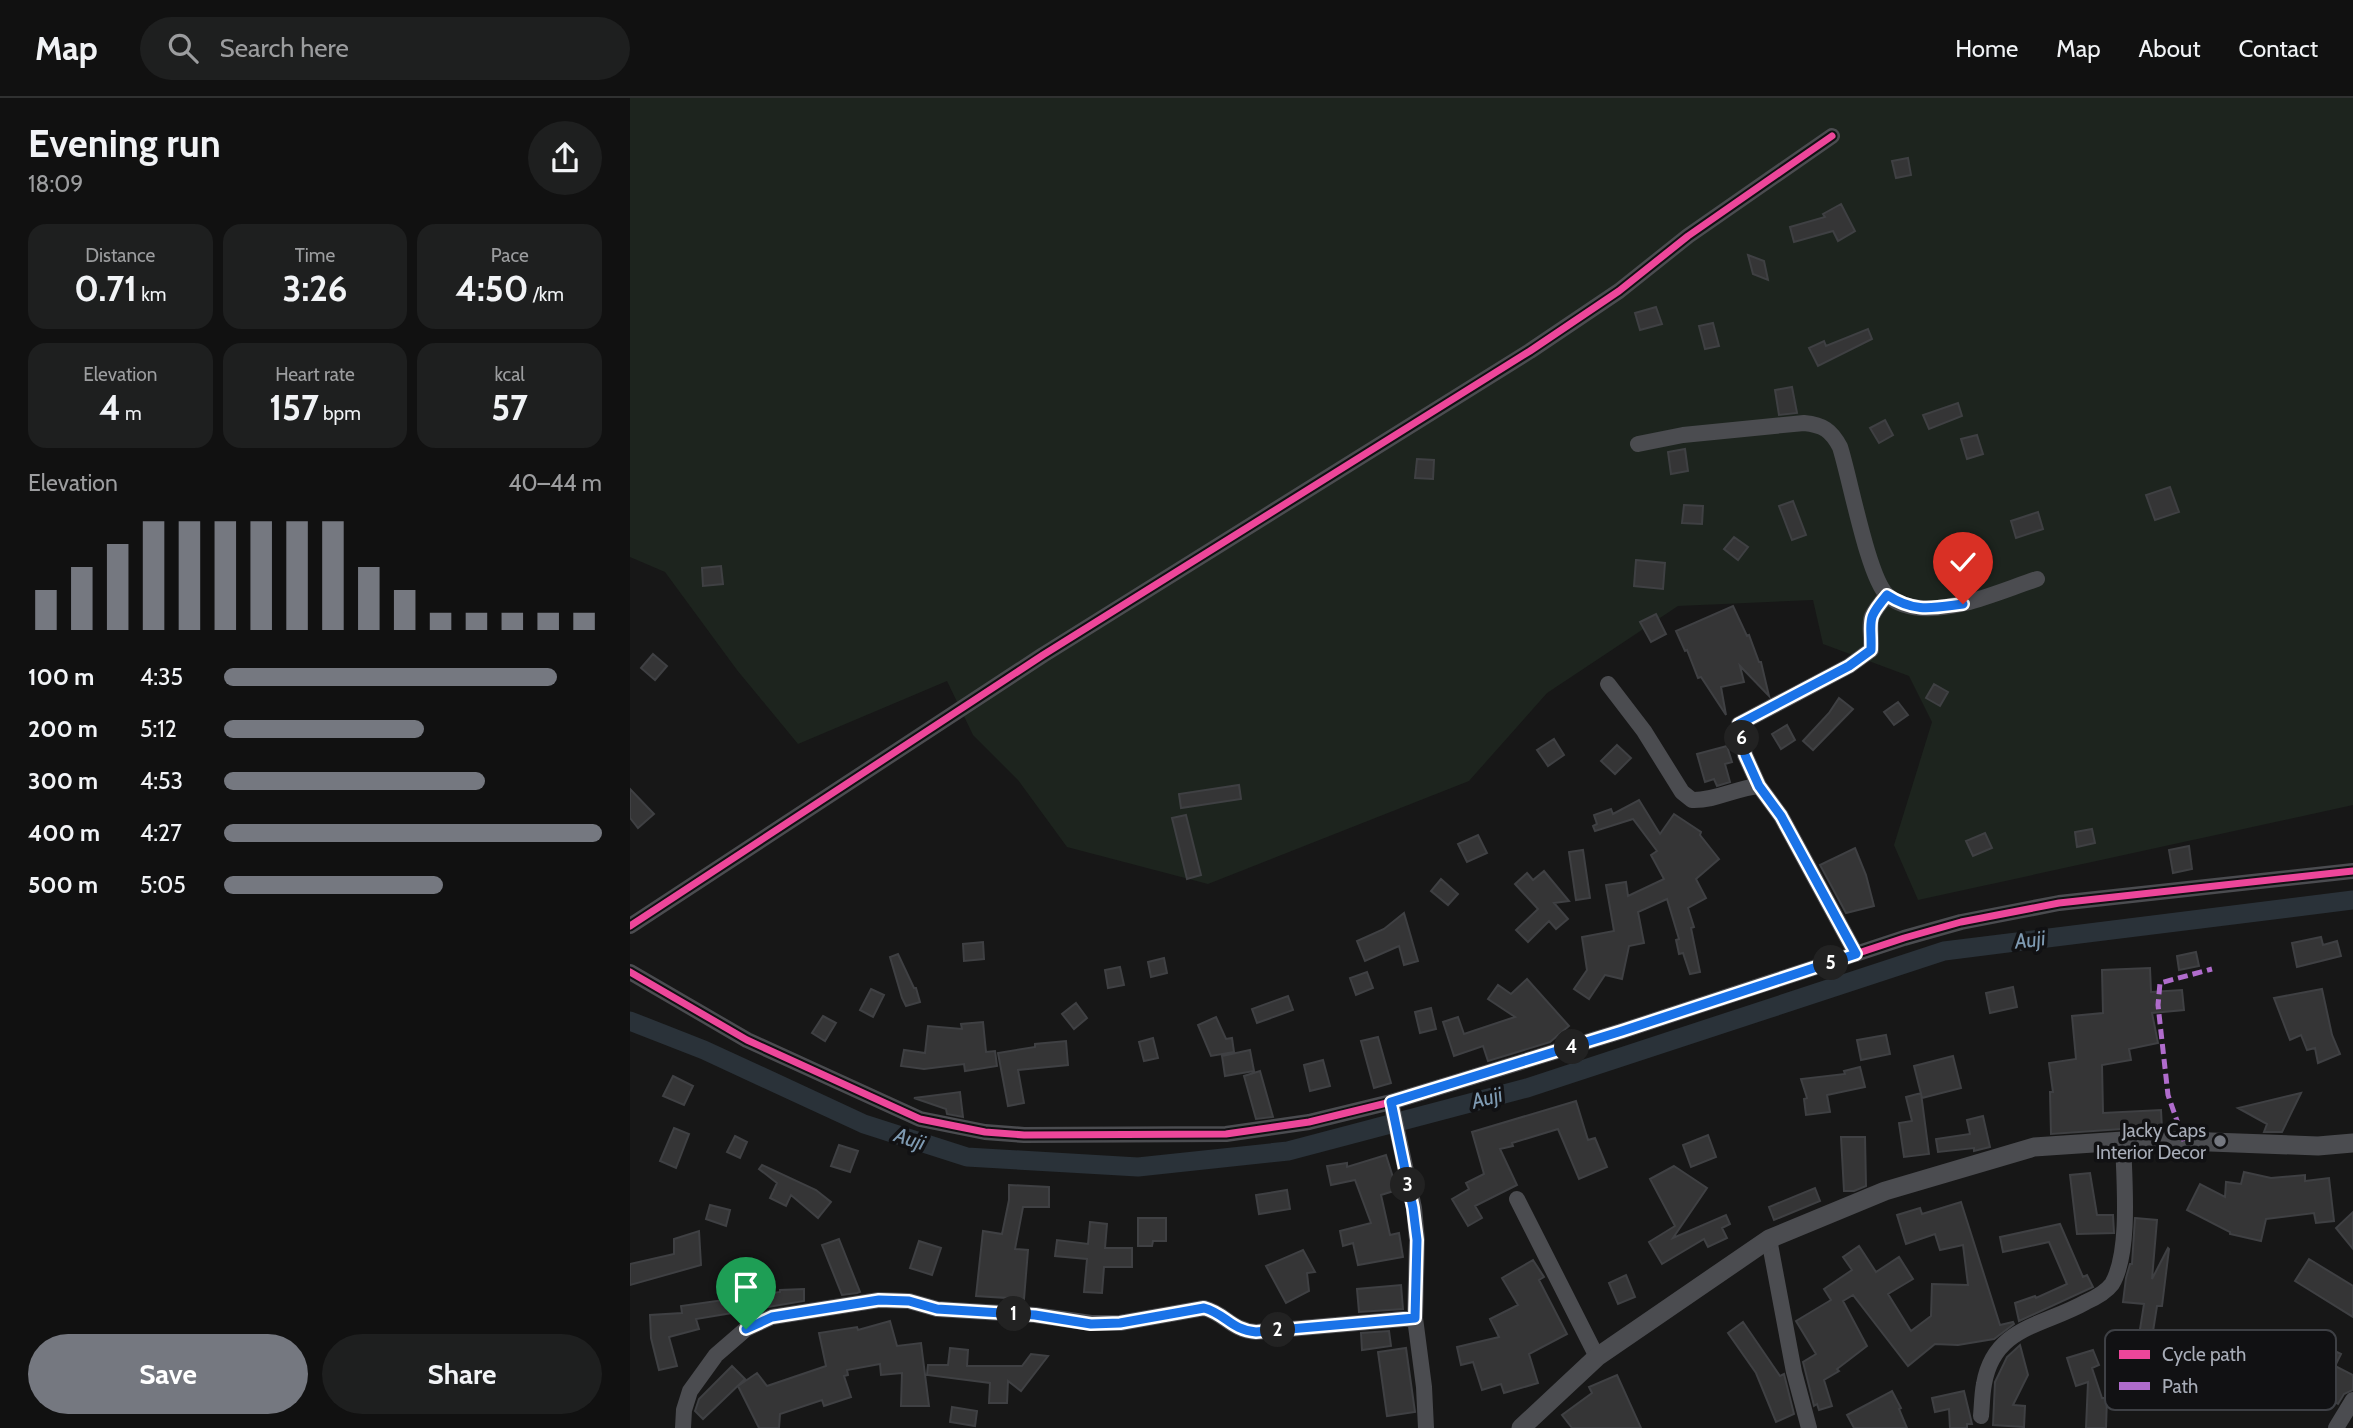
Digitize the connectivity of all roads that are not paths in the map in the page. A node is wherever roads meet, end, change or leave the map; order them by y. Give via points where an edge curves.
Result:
1 (1832, 136) dead end
2 (1638, 444) dead end
3 (2037, 579) dead end
4 (1887, 595) junction
5 (1608, 684) dead end
6 (1759, 786) junction
7 (2353, 871) edge
8 (630, 926) edge
9 (1856, 954) junction
10 (630, 972) edge
11 (1392, 1107) junction
12 (2123, 1141) junction
13 (2353, 1143) edge
14 (1517, 1199) dead end
15 (1769, 1239) junction
16 (1415, 1318) junction
17 (1597, 1357) junction
18 (2353, 1400) edge
19 (1981, 1416) dead end
20 (682, 1428) edge
21 (1426, 1428) edge
22 (1521, 1428) edge
23 (1809, 1428) edge
24 (2336, 1428) edge

1 - 8 street via 1541,344 1043,655
2 - 4 street via 1804,424 1832,432 1870,557
3 - 4 street via 1963,604 1925,608 1902,605
4 - 6 street via 1872,613 1871,650 1739,724 1745,755
5 - 6 street via 1692,800 1705,801
6 - 9 street via 1781,816
7 - 9 street via 2059,903 1961,922
9 - 11 street
10 - 11 street via 747,1040 920,1119 985,1132 1226,1134
11 - 16 street via 1417,1240
12 - 13 street
12 - 15 street via 2034,1147 1885,1191
12 - 19 street via 2124,1234 2112,1285 2073,1310 2006,1340 1984,1382
14 - 17 street
15 - 17 street
15 - 23 street
16 - 20 street via 1256,1332 1233,1326 1204,1308 1091,1324 879,1300 772,1317 746,1329 716,1355 690,1391
16 - 21 street
17 - 22 street
18 - 24 street

